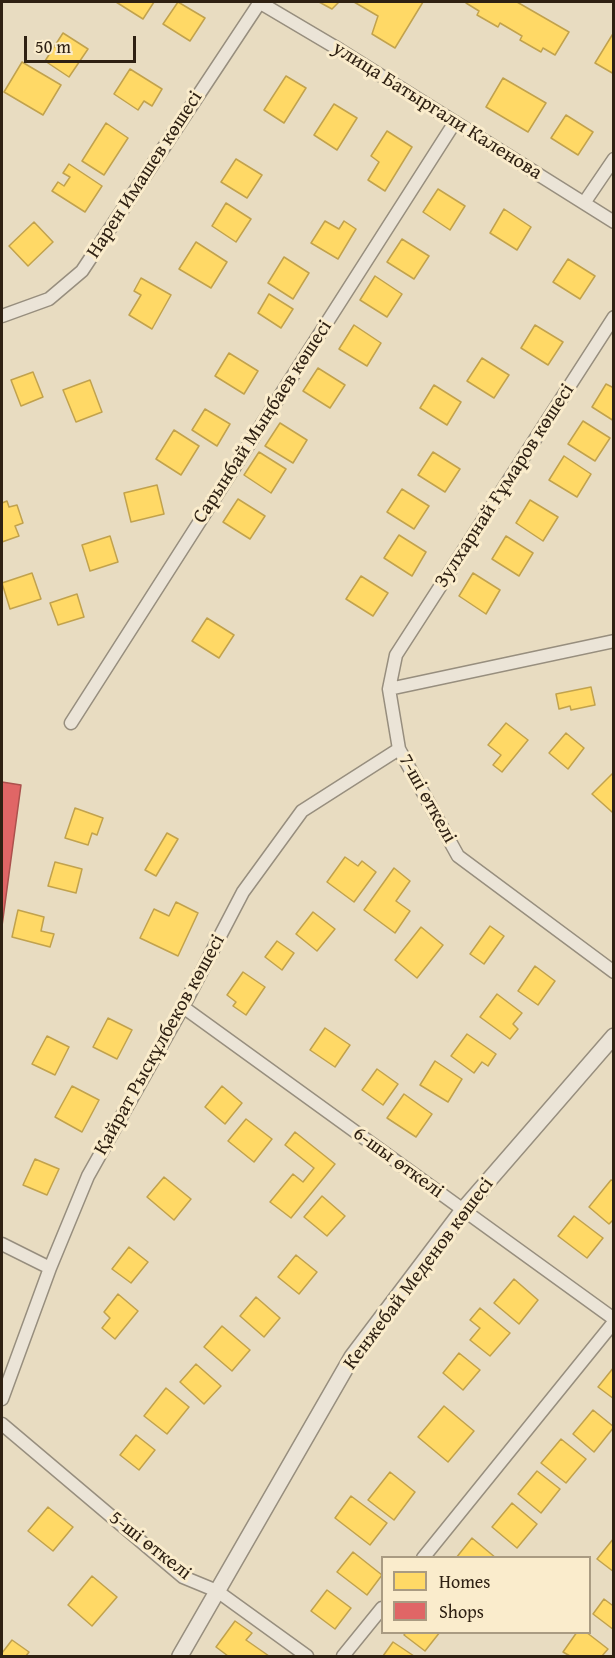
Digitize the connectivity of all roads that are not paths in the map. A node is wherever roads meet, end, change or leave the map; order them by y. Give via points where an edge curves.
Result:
1 (259, 2) edge
2 (455, 122) junction
3 (614, 159) edge
4 (584, 203) junction
5 (614, 222) edge
6 (2, 316) edge
7 (614, 317) edge
8 (614, 641) edge
9 (396, 655) joint
10 (389, 689) junction
11 (71, 723) dead end
12 (399, 749) junction
13 (614, 972) edge
14 (183, 1006) junction
15 (614, 1036) edge
16 (464, 1210) junction
17 (2, 1244) edge
18 (50, 1268) junction
19 (614, 1320) edge
20 (2, 1399) edge
21 (2, 1424) edge
22 (424, 1556) edge
23 (217, 1591) junction
24 (381, 1609) edge
25 (180, 1656) edge
26 (307, 1656) edge
27 (343, 1656) edge

1 - 2 street, улица Батыргали Каленова
1 - 6 street, Нарен Имашев көшесi via 82,271 49,299
2 - 4 street, улица Батыргали Каленова
2 - 11 street, Сарынбай Мыңбаев көшесі
3 - 4 street
4 - 5 street, улица Батыргали Каленова
7 - 9 street, Зулхарнай Ғұмаров көшесі
8 - 10 street
9 - 10 street, 7-ші өткелі
10 - 12 street, 7-ші өткелі
12 - 13 street, 7-ші өткелі via 458,856
12 - 14 street, Қайрат Рысқұлбеков көшесі via 302,811 243,892
14 - 16 street, 6-шы өткелі
14 - 18 street, Қайрат Рысқұлбеков көшесі via 88,1176
15 - 16 street, Кенжебай Меденов көшесі
16 - 19 street, 6-шы өткелі
16 - 23 street, Кенжебай Меденов көшесі via 352,1357
17 - 18 street
18 - 20 street, Қайрат Рысқұлбеков көшесі
19 - 22 street
21 - 23 street, 5-ші өткелі via 183,1577
23 - 25 street, Кенжебай Меденов көшесі
23 - 26 street, 5-ші өткелі
24 - 27 street

